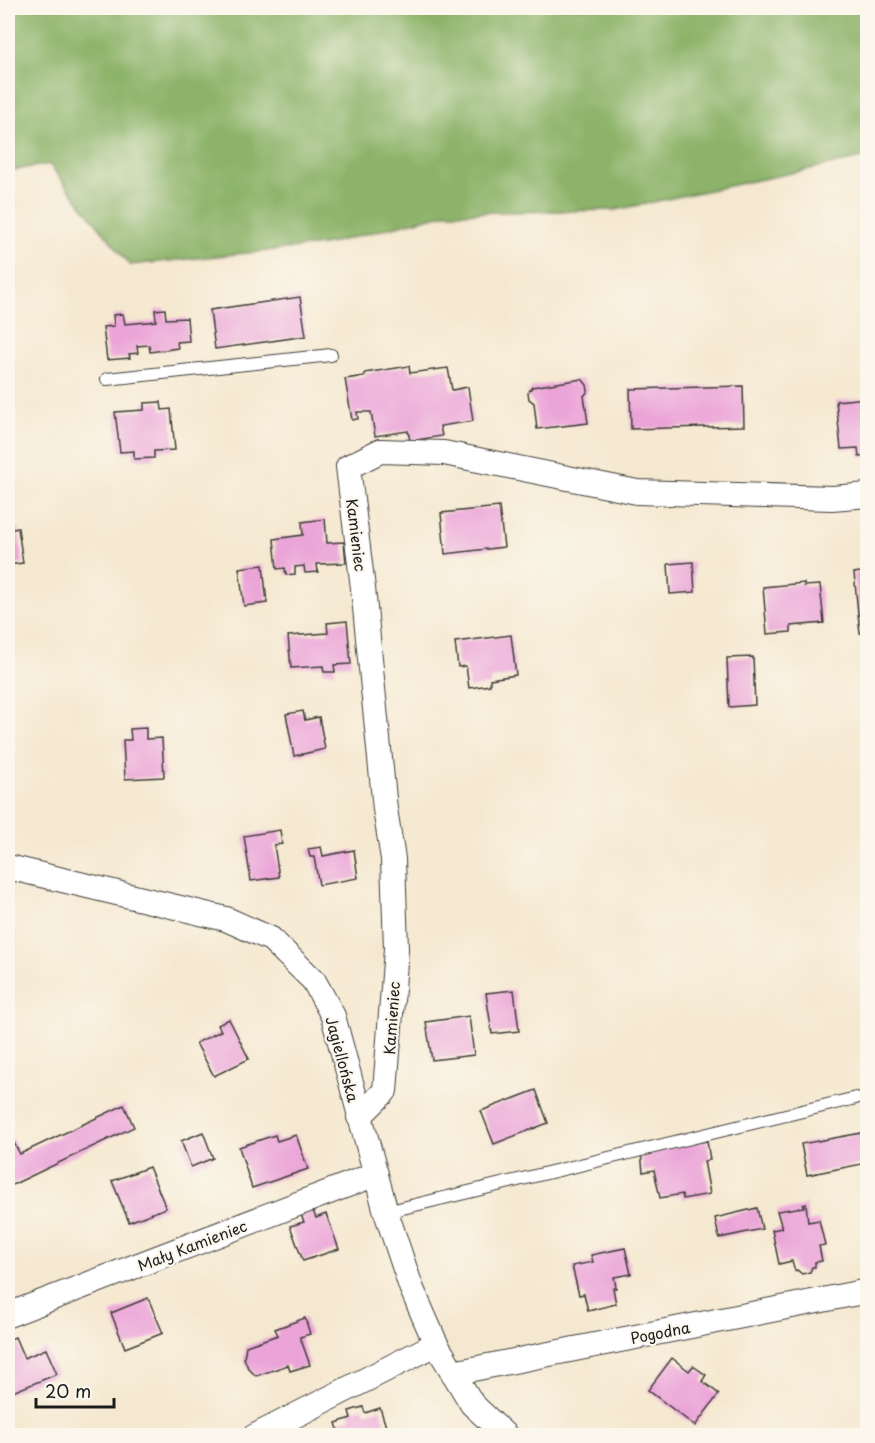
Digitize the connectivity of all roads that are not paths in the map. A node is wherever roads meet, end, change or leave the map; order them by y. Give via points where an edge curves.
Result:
1 (332, 354) dead end
2 (107, 379) dead end
3 (867, 495) edge
4 (8, 867) edge
5 (856, 1098) dead end
6 (359, 1117) junction
7 (376, 1174) junction
8 (386, 1212) junction
9 (867, 1291) edge
10 (8, 1315) edge
11 (436, 1344) junction
12 (453, 1373) junction
13 (255, 1436) edge
14 (507, 1436) edge

1 - 2 lane
3 - 6 street, Kamieniec via 832,498 637,492 444,453 380,451 348,467 393,858 396,949 385,1091
4 - 6 street, Jagiellońska via 226,920 271,939 315,981 333,1016
5 - 8 lane
6 - 7 street, Jagiellońska
7 - 8 street, Jagiellońska
7 - 10 street, Mały Kamieniec
8 - 11 street, Jagiellońska via 411,1287
9 - 12 street, Pogodna
11 - 12 street, Jagiellońska
11 - 13 street
12 - 14 street, Jagiellońska via 472,1404

